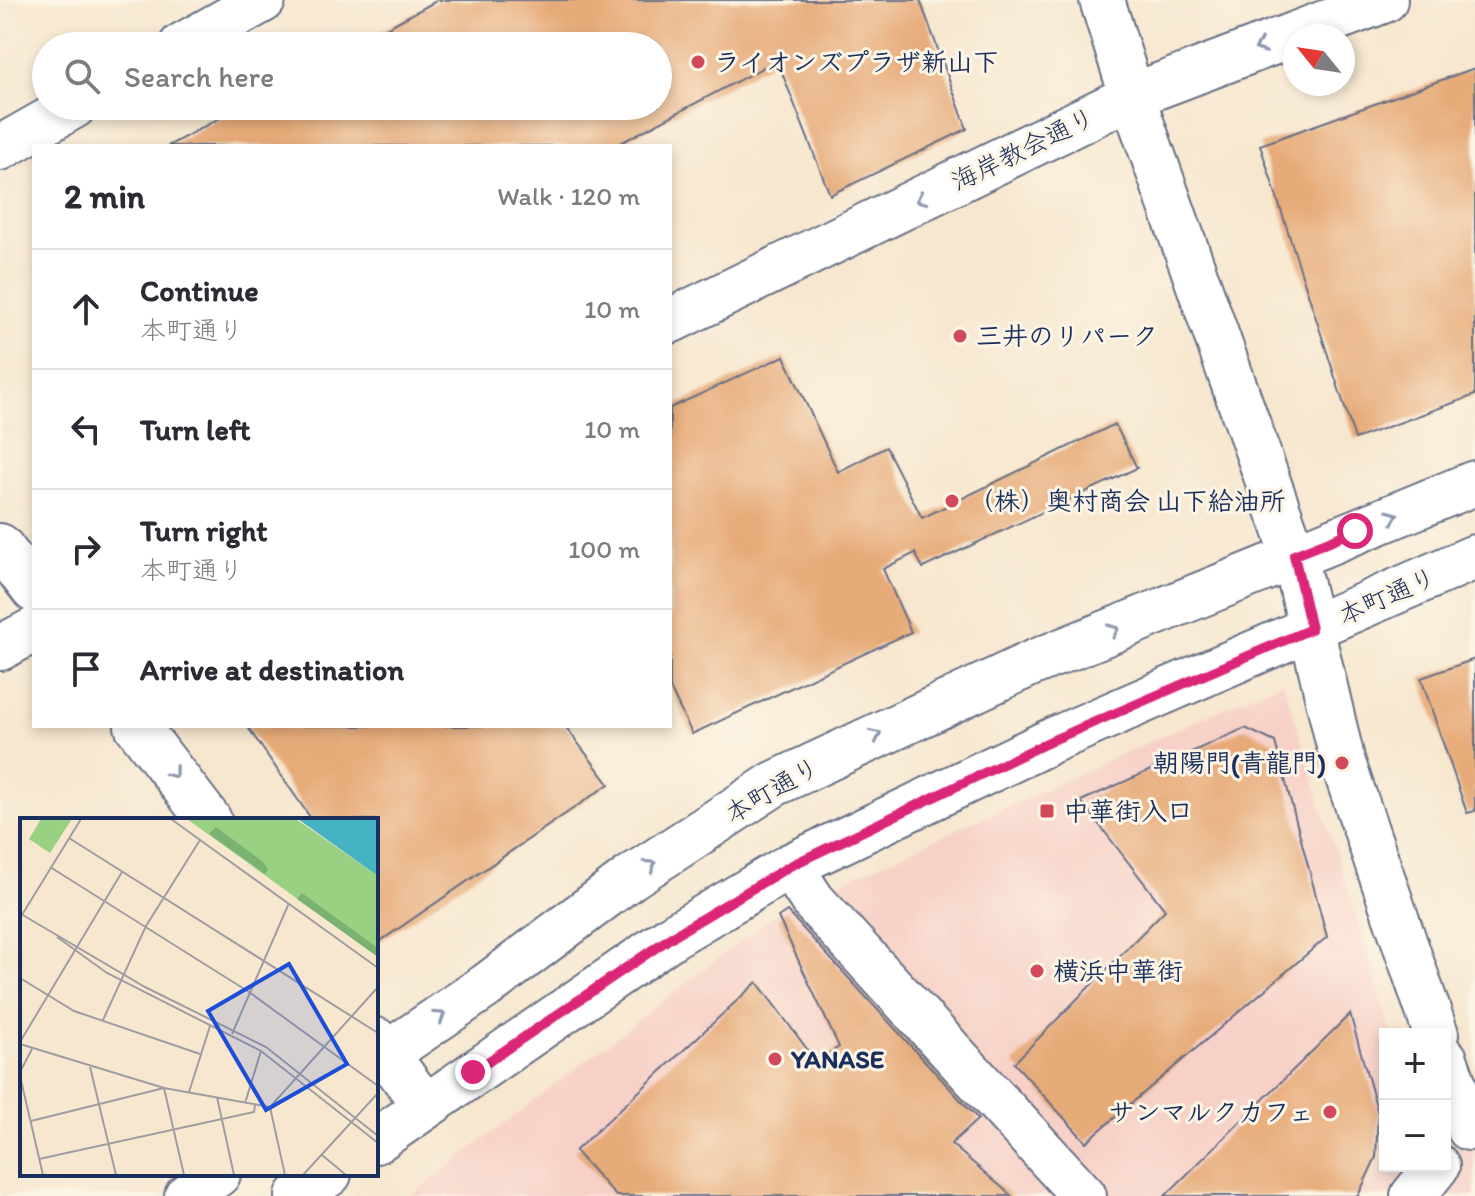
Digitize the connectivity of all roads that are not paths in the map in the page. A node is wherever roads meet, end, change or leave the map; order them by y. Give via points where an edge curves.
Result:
1 (263, 0) edge
2 (1102, 0) edge
3 (1385, 0) edge
4 (206, 32) edge
5 (1132, 96) junction
6 (49, 120) edge
7 (0, 148) edge
8 (672, 320) edge
9 (1475, 483) edge
10 (0, 546) edge
11 (1294, 555) junction
12 (1475, 557) edge
13 (32, 587) edge
14 (1311, 629) junction
15 (32, 631) edge
16 (0, 648) edge
17 (139, 728) edge
18 (207, 818) edge
19 (790, 866) junction
20 (1434, 1028) edge
21 (379, 1052) edge
22 (1451, 1085) edge
23 (425, 1106) junction
24 (1463, 1138) edge
25 (378, 1140) edge
26 (1432, 1172) edge
27 (215, 1176) edge
28 (326, 1176) edge
29 (187, 1196) edge
30 (298, 1196) edge
31 (1084, 1196) edge
32 (1413, 1196) edge

1 - 4 street
2 - 5 street
3 -> 5 street, 海岸教会通り
5 -> 8 street, 海岸教会通り
5 - 11 street
6 - 7 street
11 -> 9 street, 本町通り
10 - 13 street
11 - 14 street
21 -> 11 street, 本町通り via 486,986 630,878 774,784 1030,664
12 - 14 street, 本町通り
14 - 19 street, 本町通り via 1053,740
14 - 20 street via 1343,763
15 - 16 street
17 -> 18 street
19 - 23 street, 本町通り via 673,936
19 - 31 street via 813,901
21 - 23 street
22 - 24 street
23 - 25 street, 本町通り
26 - 32 street
27 - 29 street
28 - 30 street

